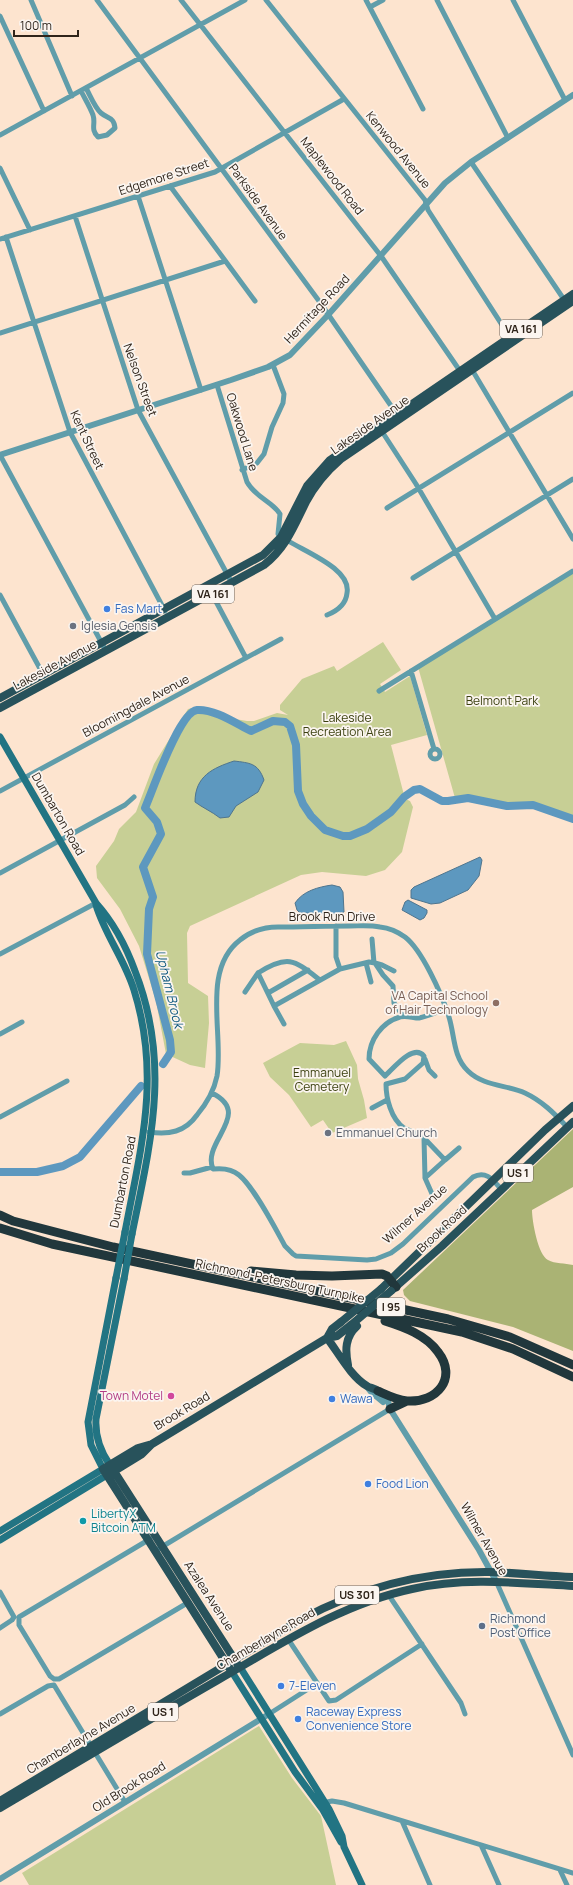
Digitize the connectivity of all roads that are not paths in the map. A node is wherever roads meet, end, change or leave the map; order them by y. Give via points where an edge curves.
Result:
1 (31, 0) edge
2 (97, 0) edge
3 (181, 0) edge
4 (245, 0) edge
5 (266, 0) edge
6 (366, 0) edge
7 (383, 0) edge
8 (437, 0) edge
9 (513, 0) edge
10 (370, 7) junction
11 (0, 16) edge
12 (201, 25) junction
13 (140, 59) junction
14 (86, 88) junction
15 (81, 91) junction
16 (573, 95) edge
17 (72, 96) junction
18 (344, 100) junction
19 (565, 100) junction
20 (422, 109) dead end
21 (44, 111) junction
22 (285, 133) junction
23 (0, 135) edge
24 (508, 138) junction
25 (471, 162) junction
26 (0, 168) edge
27 (221, 169) junction
28 (170, 186) junction
29 (138, 196) junction
30 (427, 204) junction
31 (75, 216) junction
32 (30, 230) junction
33 (6, 238) junction
34 (0, 239) edge
35 (381, 256) junction
36 (225, 261) junction
37 (165, 280) junction
38 (573, 294) edge
39 (102, 300) junction
40 (254, 301) dead end
41 (568, 302) edge
42 (328, 315) junction
43 (33, 322) junction
44 (0, 333) edge
45 (511, 339) junction
46 (273, 365) junction
47 (470, 367) junction
48 (460, 370) junction
49 (216, 385) junction
50 (201, 390) junction
51 (573, 393) edge
52 (138, 410) junction
53 (398, 416) junction
54 (380, 428) junction
55 (70, 432) junction
56 (510, 432) junction
57 (0, 455) edge
58 (242, 470) junction
59 (573, 479) edge
60 (419, 489) junction
61 (548, 495) junction
62 (387, 508) dead end
63 (284, 538) junction
64 (573, 539) edge
65 (456, 552) junction
66 (573, 571) edge
67 (413, 578) dead end
68 (230, 580) junction
69 (212, 594) junction
70 (0, 595) edge
71 (167, 613) junction
72 (327, 615) dead end
73 (495, 619) junction
74 (281, 639) dead end
75 (104, 647) junction
76 (246, 658) junction
77 (411, 671) junction
78 (45, 679) junction
79 (379, 690) dead end
80 (0, 698) edge
81 (0, 708) edge
82 (0, 737) edge
83 (434, 749) dead end
84 (24, 778) junction
85 (0, 791) edge
86 (134, 797) dead end
87 (60, 840) junction
88 (0, 873) edge
89 (96, 903) junction
90 (336, 926) junction
91 (372, 939) dead end
92 (0, 954) edge
93 (366, 963) junction
94 (375, 963) junction
95 (340, 969) junction
96 (308, 970) junction
97 (394, 971) dead end
98 (258, 973) junction
99 (320, 980) junction
100 (371, 982) dead end
101 (245, 992) dead end
102 (268, 993) junction
103 (274, 1006) junction
104 (446, 1009) junction
105 (403, 1016) junction
106 (22, 1022) dead end
107 (284, 1024) dead end
108 (0, 1034) edge
109 (424, 1058) junction
110 (385, 1076) junction
111 (435, 1076) dead end
112 (67, 1081) dead end
113 (386, 1084) junction
114 (212, 1093) junction
115 (387, 1100) junction
116 (573, 1106) edge
117 (372, 1108) dead end
118 (0, 1117) edge
119 (559, 1118) junction
120 (570, 1124) edge
121 (148, 1132) junction
122 (424, 1138) junction
123 (459, 1148) dead end
124 (445, 1160) junction
125 (212, 1167) junction
126 (184, 1173) dead end
127 (425, 1178) junction
128 (493, 1180) junction
129 (501, 1189) junction
130 (434, 1196) dead end
131 (0, 1215) edge
132 (0, 1228) edge
133 (205, 1266) junction
134 (393, 1287) junction
135 (370, 1312) junction
136 (354, 1325) junction
137 (327, 1338) junction
138 (573, 1364) edge
139 (349, 1368) junction
140 (573, 1377) edge
141 (367, 1387) junction
142 (378, 1391) junction
143 (407, 1401) junction
144 (390, 1409) junction
145 (109, 1470) junction
146 (0, 1531) edge
147 (156, 1535) junction
148 (0, 1540) edge
149 (148, 1540) junction
150 (163, 1546) junction
151 (156, 1551) junction
152 (492, 1572) junction
153 (573, 1577) edge
154 (496, 1581) junction
155 (573, 1586) edge
156 (0, 1592) edge
157 (388, 1594) junction
158 (196, 1597) junction
159 (188, 1602) junction
160 (16, 1618) junction
161 (0, 1628) edge
162 (288, 1639) junction
163 (422, 1644) junction
164 (238, 1664) junction
165 (230, 1668) junction
166 (53, 1682) junction
167 (316, 1684) junction
168 (0, 1714) edge
169 (269, 1714) junction
170 (465, 1714) dead end
171 (261, 1719) junction
172 (93, 1749) junction
173 (573, 1755) edge
174 (0, 1801) edge
175 (125, 1802) junction
176 (322, 1803) junction
177 (0, 1808) edge
178 (402, 1821) junction
179 (481, 1845) junction
180 (560, 1870) junction
181 (573, 1873) edge
182 (0, 1879) edge
183 (362, 1885) edge
184 (430, 1885) edge
185 (499, 1885) edge
186 (567, 1885) edge

1 - 17 street
2 - 13 street, Parkside Avenue
3 - 12 street, Maplewood Road
4 - 12 street
5 - 18 street, Kenwood Avenue
6 - 10 street
7 - 10 street
8 - 24 street
9 - 19 street
10 - 20 street
11 - 21 street
12 - 13 street
12 - 22 street, Maplewood Road
13 - 14 street
13 - 27 street, Parkside Avenue
14 - 15 street
14 - 15 street via 100,113 113,119 115,123 115,128 107,135 98,137 94,133 93,116
15 - 17 street
16 - 19 street, Hermitage Road
17 - 21 street
18 - 22 street, Edgemore Street
18 - 30 street, Kenwood Avenue
19 - 24 street, Hermitage Road
21 - 23 street
22 - 27 street, Edgemore Street
22 - 35 street, Maplewood Road
24 - 25 street, Hermitage Road
25 - 30 street, Hermitage Road via 445,183
25 - 41 street
26 - 32 street
27 - 28 street, Edgemore Street
27 - 42 street, Parkside Avenue
28 - 29 street, Edgemore Street
28 - 36 street
29 - 31 street, Edgemore Street
29 - 37 street
30 - 35 street, Hermitage Road
30 - 45 street, Kenwood Avenue via 428,210
31 - 32 street, Edgemore Street
31 - 39 street, Nelson Street
32 - 33 street, Edgemore Street
33 - 34 street, Edgemore Street
33 - 43 street, Kent Street
35 - 42 street, Hermitage Road
35 - 48 street, Maplewood Road
36 - 37 street
36 - 40 street
37 - 39 street
37 - 50 street
38 - 41 main road, Lakeside Avenue / VA 161
39 - 43 street
39 - 52 street, Nelson Street
41 - 45 main road, Lakeside Avenue / VA 161
42 - 46 street, Hermitage Road via 299,347
42 - 53 street, Parkside Avenue
43 - 44 street
43 - 55 street, Kent Street
45 - 47 main road, Lakeside Avenue / VA 161
46 - 49 street, Hermitage Road
46 - 58 street via 284,394 283,403 262,458
47 - 48 main road, Lakeside Avenue / VA 161
47 - 53 main road, Lakeside Avenue / VA 161
47 - 56 street
48 - 53 main road, Lakeside Avenue / VA 161
49 - 50 street, Hermitage Road
49 - 58 street, Oakwood Lane
50 - 52 street, Hermitage Road
51 - 56 street
52 - 55 street, Hermitage Road
52 - 68 street, Nelson Street
53 - 54 main road, Lakeside Avenue / VA 161
54 - 60 street
54 - 63 main road, Lakeside Avenue / VA 161 via 324,475
55 - 57 street, Hermitage Road
55 - 71 street, Kent Street
56 - 60 street
56 - 61 street
57 - 75 street
58 - 63 street, Oakwood Lane via 246,482 253,491 280,514 277,532
59 - 61 street
60 - 62 street
60 - 65 street
61 - 64 street
61 - 65 street
63 - 68 main road, Lakeside Avenue / VA 161 via 268,562
63 - 72 street via 335,569 345,579 348,590 346,599
65 - 67 street
65 - 73 street
66 - 73 street
68 - 69 main road, Lakeside Avenue / VA 161
68 - 71 main road, Lakeside Avenue / VA 161
69 - 71 main road, Lakeside Avenue / VA 161
69 - 76 street
70 - 78 street
71 - 75 main road, Lakeside Avenue / VA 161
73 - 77 street
74 - 76 street, Bloomingdale Avenue
75 - 78 main road, Lakeside Avenue / VA 161
76 - 84 street, Bloomingdale Avenue
77 - 79 street
77 - 83 street
78 - 80 main road, Lakeside Avenue / VA 161
78 - 81 main road, Lakeside Avenue / VA 161
82 - 84 main road, Dumbarton Road
84 - 85 street, Bloomingdale Avenue
84 - 87 main road, Dumbarton Road
86 - 87 street via 125,806
87 - 88 street
87 - 89 main road, Dumbarton Road
89 - 92 street
89 - 121 main road, Dumbarton Road via 101,920 126,968 142,1021 148,1067
90 - 95 street via 336,957
90 - 104 street, Brook Run Drive via 379,926 405,937 421,955
90 - 114 street, Brook Run Drive via 266,928 249,934 231,948 222,964 218,980 217,1070
91 - 94 street
93 - 94 street
93 - 95 street
93 - 100 street
94 - 97 street
94 - 105 street via 393,986 394,1003
95 - 99 street
96 - 98 street via 300,964 278,962
96 - 99 street
96 - 102 street
98 - 101 street
98 - 102 street
99 - 103 street
102 - 103 street
103 - 107 street
104 - 105 street via 421,1018
104 - 119 street, Brook Run Drive via 456,1050 470,1072 486,1082 523,1092 543,1103
105 - 110 street via 379,1029 369,1051 369,1059
106 - 108 street
109 - 110 street via 422,1053 408,1054
109 - 111 street via 428,1070
109 - 113 street via 423,1063 405,1079
110 - 113 street
112 - 118 street
113 - 115 street
114 - 121 street via 186,1127 169,1133
114 - 125 street via 221,1099 228,1113 227,1124 215,1143 211,1157
115 - 117 street
115 - 122 street via 397,1122
116 - 119 main road, Brook Road / US 1
119 - 120 street, Brook Road
119 - 128 main road, Brook Road / US 1
120 - 129 main road, Brook Road / US 1
121 - 145 main road, Dumbarton Road, bridge via 96,1427
121 - 145 main road, Dumbarton Road, bridge via 125,1232 88,1422 91,1445
122 - 124 street
122 - 127 street
123 - 124 street
124 - 127 street
125 - 126 street, Wilmer Avenue
125 - 128 street, Wilmer Avenue via 227,1169 240,1175 290,1252 306,1258 381,1258 403,1244 473,1178 482,1174
127 - 130 street
128 - 129 street
128 - 134 main road, Brook Road / US 1
129 - 134 main road, Brook Road / US 1 via 410,1275
131 - 133 highway, Richmond-Petersburg Turnpike / I 95 via 13,1221 113,1247
132 - 135 highway, Richmond-Petersburg Turnpike / I 95 via 52,1244
133 - 134 highway via 296,1275 382,1274
133 - 138 highway, Richmond-Petersburg Turnpike / I 95 via 455,1321 510,1337
134 - 136 main road, Brook Road / US 1, bridge
134 - 137 main road, Brook Road / US 1, bridge via 381,1289 332,1329
135 - 140 highway, Richmond-Petersburg Turnpike / I 95 via 484,1339 527,1354
135 - 143 highway via 420,1336 434,1347 443,1359 446,1376 440,1390 423,1399
136 - 137 main road, Brook Road / US 1 via 337,1336
136 - 139 main road via 347,1343
137 - 139 main road, Wilmer Avenue
137 - 145 main road, Brook Road / US 1 via 152,1444 138,1448
139 - 141 main road, Wilmer Avenue
141 - 142 main road, Wilmer Avenue
141 - 144 street, Wilmer Avenue
142 - 143 highway
142 - 144 street, Wilmer Avenue via 388,1401
143 - 144 highway
144 - 150 street
144 - 152 street, Wilmer Avenue
145 - 146 main road, Brook Road
145 - 147 main road, Azalea Avenue
145 - 148 main road, Brook Road
145 - 149 main road, Azalea Avenue
147 - 149 street
147 - 150 main road, Azalea Avenue
149 - 151 main road, Azalea Avenue
149 - 160 street
150 - 151 street
150 - 158 main road, Azalea Avenue
151 - 159 main road, Azalea Avenue
152 - 153 main road, Chamberlayne Road / US 301
152 - 154 street, Wilmer Avenue
152 - 164 main road, Chamberlayne Road / US 301 via 417,1578 364,1592 308,1616
154 - 155 main road, Chamberlayne Road / US 301
154 - 157 main road, Chamberlayne Road / US 301 via 443,1583
154 - 173 street, Wilmer Avenue
156 - 160 street
157 - 162 main road, Chamberlayne Road / US 301 via 332,1615
157 - 163 street
158 - 159 street
158 - 164 main road, Azalea Avenue
159 - 165 main road, Azalea Avenue
159 - 166 street
160 - 161 street
160 - 166 street
162 - 164 main road, Chamberlayne Road / US 301
162 - 167 street
163 - 167 street via 336,1700 327,1701
163 - 170 street via 461,1703
164 - 165 main road, US 301
164 - 169 main road, Azalea Avenue
165 - 171 main road, Azalea Avenue
165 - 172 main road, Chamberlayne Road / US 1
166 - 168 street
166 - 172 street
167 - 169 street
169 - 171 street, Old Brook Road
169 - 176 main road, Azalea Avenue
171 - 175 street, Old Brook Road
171 - 176 main road, Azalea Avenue via 295,1772
172 - 174 main road, Chamberlayne Avenue / US 1
172 - 175 street
172 - 177 main road, Chamberlayne Road / US 1
175 - 182 street, Old Brook Road
176 - 178 street via 336,1801
176 - 183 main road, Azalea Avenue via 342,1836 344,1847
178 - 179 street
178 - 184 street
179 - 180 street
179 - 185 street
180 - 181 street
180 - 186 street

